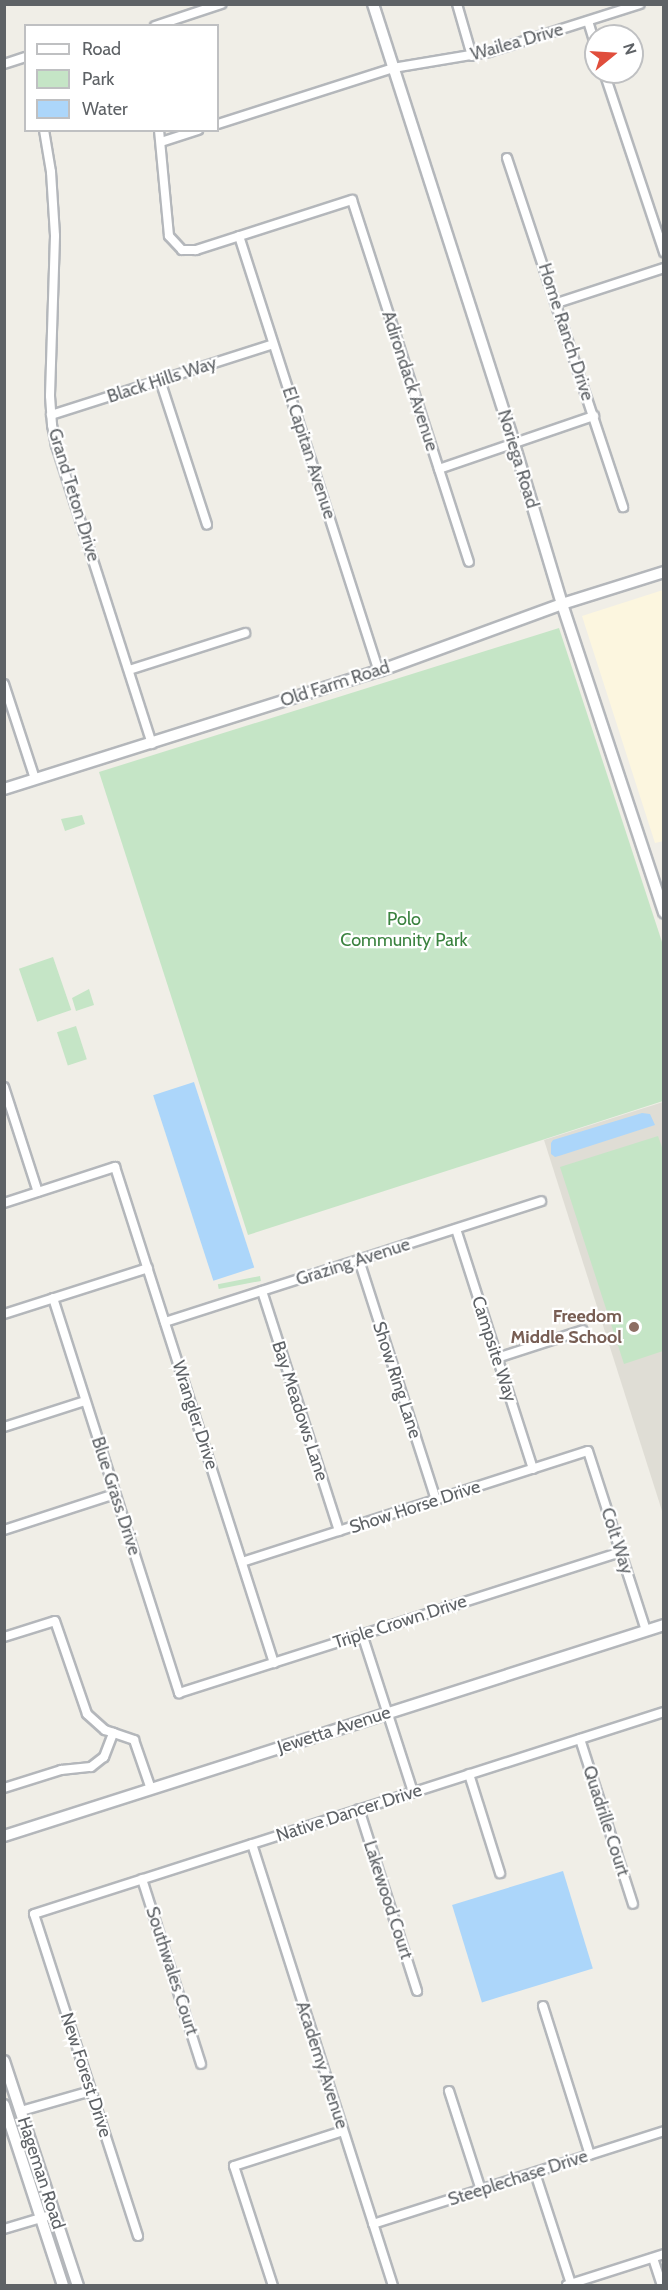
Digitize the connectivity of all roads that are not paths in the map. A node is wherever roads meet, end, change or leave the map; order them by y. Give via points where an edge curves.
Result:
1 (220, 4) edge
2 (373, 4) edge
3 (458, 4) edge
4 (640, 4) edge
5 (588, 21) junction
6 (161, 24) edge
7 (589, 24) edge
8 (472, 56) junction
9 (24, 59) edge
10 (4, 64) edge
11 (393, 68) junction
12 (608, 84) edge
13 (219, 124) edge
14 (44, 132) edge
15 (159, 132) edge
16 (192, 132) edge
17 (161, 142) junction
18 (507, 158) dead end
19 (239, 236) junction
20 (663, 252) edge
21 (663, 268) edge
22 (557, 303) junction
23 (273, 344) junction
24 (160, 380) junction
25 (51, 416) junction
26 (594, 416) junction
27 (514, 444) junction
28 (439, 469) junction
29 (623, 507) dead end
30 (207, 525) dead end
31 (469, 562) dead end
32 (663, 572) edge
33 (562, 604) junction
34 (245, 633) dead end
35 (129, 670) junction
36 (379, 671) junction
37 (4, 684) edge
38 (152, 744) junction
39 (35, 779) junction
40 (4, 789) edge
41 (663, 913) edge
42 (5, 1090) edge
43 (38, 1192) junction
44 (541, 1201) dead end
45 (4, 1203) edge
46 (456, 1229) junction
47 (359, 1260) junction
48 (148, 1268) junction
49 (262, 1291) junction
50 (52, 1298) junction
51 (4, 1314) edge
52 (165, 1322) junction
53 (583, 1330) dead end
54 (497, 1358) junction
55 (85, 1401) junction
56 (4, 1427) edge
57 (588, 1451) joint
58 (533, 1469) junction
59 (115, 1494) junction
60 (436, 1500) junction
61 (4, 1530) edge
62 (339, 1531) junction
63 (620, 1552) junction
64 (242, 1562) junction
65 (663, 1625) edge
66 (646, 1630) junction
67 (362, 1634) junction
68 (4, 1637) edge
69 (274, 1663) junction
70 (179, 1693) joint
71 (663, 1712) edge
72 (388, 1713) junction
73 (113, 1733) junction
74 (580, 1739) junction
75 (469, 1774) junction
76 (4, 1788) edge
77 (152, 1789) junction
78 (413, 1792) junction
79 (359, 1809) junction
80 (4, 1836) edge
81 (252, 1844) junction
82 (500, 1873) dead end
83 (142, 1879) junction
84 (633, 1904) dead end
85 (34, 1914) joint
86 (417, 1991) dead end
87 (543, 2006) dead end
88 (4, 2061) edge
89 (201, 2064) dead end
90 (91, 2091) junction
91 (449, 2091) dead end
92 (4, 2105) edge
93 (21, 2111) junction
94 (343, 2131) junction
95 (663, 2132) edge
96 (590, 2155) junction
97 (535, 2173) junction
98 (481, 2190) junction
99 (54, 2214) junction
100 (41, 2218) junction
101 (373, 2224) junction
102 (4, 2229) edge
103 (138, 2236) dead end
104 (663, 2254) edge
105 (653, 2258) junction
106 (568, 2285) edge
107 (63, 2286) edge
108 (78, 2286) edge
109 (273, 2286) edge
110 (393, 2286) edge
111 (662, 2286) edge

1 - 6 street
2 - 11 street, Noriega Road
3 - 8 street
4 - 5 street, Wailea Drive
5 - 7 street
5 - 8 street, Wailea Drive
8 - 11 street, Wailea Drive
9 - 10 street
11 - 13 street, Wailea Drive
11 - 27 street, Noriega Road
12 - 20 street
14 - 25 street, Grand Teton Drive via 55,236
15 - 17 street
16 - 17 street
17 - 19 street via 170,236 177,247 189,251
18 - 22 street, Home Ranch Drive
19 - 23 street, El Capitan Avenue
19 - 28 street, Adirondack Avenue via 352,200
21 - 22 street
22 - 26 street, Home Ranch Drive
23 - 24 street, Black Hills Way
23 - 36 street, El Capitan Avenue
24 - 25 street, Black Hills Way
24 - 30 street
25 - 35 street, Grand Teton Drive via 56,445
26 - 27 street
26 - 29 street, Home Ranch Drive
27 - 28 street
27 - 33 street, Noriega Road
28 - 31 street, Adirondack Avenue
32 - 33 street, Old Farm Road
33 - 36 street, Old Farm Road
33 - 41 street, Noriega Road
34 - 35 street
35 - 38 street, Grand Teton Drive
36 - 38 street, Old Farm Road
37 - 39 street
38 - 39 street, Old Farm Road
39 - 40 street, Old Farm Road
42 - 43 street
43 - 45 street
43 - 48 street, Wrangler Drive via 115,1167
44 - 46 street, Grazing Avenue
46 - 47 street, Grazing Avenue
46 - 54 street, Campsite Way
47 - 49 street, Grazing Avenue
47 - 60 street, Show Ring Lane
48 - 50 street
48 - 52 street, Wrangler Drive
49 - 52 street, Grazing Avenue
49 - 62 street, Bay Meadows Lane
50 - 51 street
50 - 55 street, Blue Grass Drive
52 - 64 street, Wrangler Drive
53 - 54 street
54 - 58 street, Campsite Way
55 - 56 street
55 - 59 street, Blue Grass Drive
57 - 58 street, Show Horse Drive
57 - 63 street, Colt Way
58 - 60 street, Show Horse Drive
59 - 61 street
59 - 70 street, Blue Grass Drive
60 - 62 street, Show Horse Drive
62 - 64 street, Show Horse Drive
63 - 66 street, Colt Way
63 - 67 street, Triple Crown Drive
64 - 69 street, Wrangler Drive
65 - 66 street, Jewetta Avenue
66 - 72 street, Jewetta Avenue
67 - 69 street, Triple Crown Drive
67 - 72 street
68 - 73 street via 55,1620 81,1705 96,1724
69 - 70 street, Triple Crown Drive
71 - 74 street, Native Dancer Drive
72 - 77 street, Jewetta Avenue
72 - 78 street
73 - 76 street via 104,1757 91,1767 61,1770
73 - 77 street via 134,1740
74 - 75 street, Native Dancer Drive
74 - 84 street, Quadrille Court
75 - 78 street, Native Dancer Drive
75 - 82 street
77 - 80 street, Jewetta Avenue
78 - 79 street, Native Dancer Drive
79 - 81 street, Native Dancer Drive
79 - 86 street, Lakewood Court
81 - 83 street, Native Dancer Drive
81 - 94 street, Academy Avenue
83 - 85 street, Native Dancer Drive
83 - 89 street, Southwales Court
85 - 90 street, New Forest Drive
87 - 96 street
88 - 93 street, Hageman Road
90 - 93 street
90 - 103 street, New Forest Drive
91 - 98 street
92 - 100 street, Hageman Road
93 - 99 street, Hageman Road
94 - 101 street, Academy Avenue
94 - 109 street via 234,2166
95 - 96 street, Steeplechase Drive
96 - 97 street, Steeplechase Drive
97 - 98 street, Steeplechase Drive
97 - 106 street
98 - 101 street, Steeplechase Drive
99 - 100 street
99 - 108 street, Hageman Road
100 - 102 street
100 - 107 street, Hageman Road
101 - 110 street, Academy Avenue
104 - 105 street
105 - 106 street
105 - 111 street

